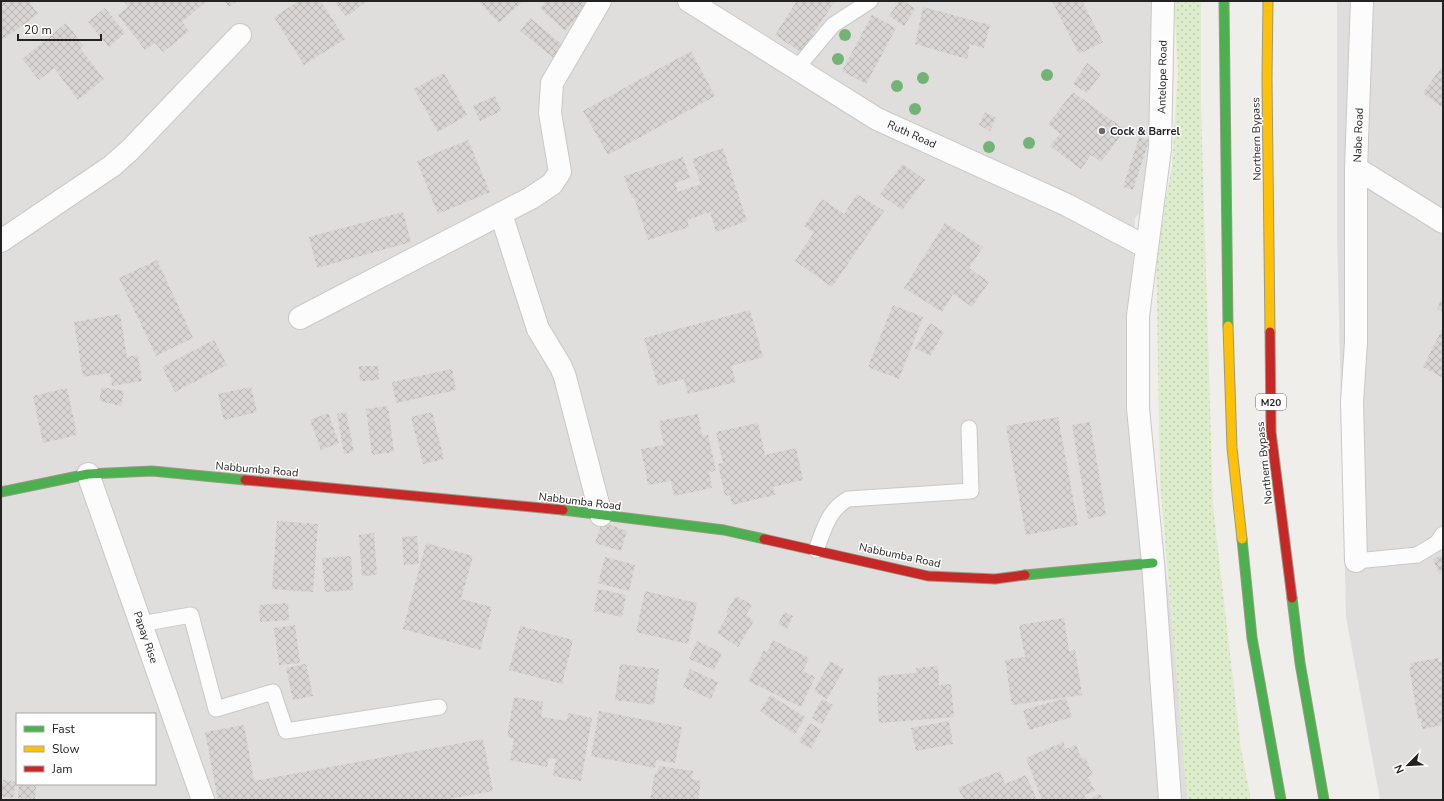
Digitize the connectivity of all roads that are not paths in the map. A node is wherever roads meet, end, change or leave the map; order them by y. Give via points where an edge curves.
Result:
1 (600, 1) edge
2 (689, 1) edge
3 (870, 1) edge
4 (1163, 1) edge
5 (1224, 1) edge
6 (1268, 1) edge
7 (1362, 1) edge
8 (240, 35) dead end
9 (796, 69) junction
10 (1356, 168) junction
11 (501, 214) junction
12 (1443, 222) edge
13 (1, 241) edge
14 (1146, 247) junction
15 (300, 318) dead end
16 (969, 428) dead end
17 (88, 474) junction
18 (1, 492) edge
19 (601, 515) junction
20 (1443, 534) edge
21 (816, 550) junction
22 (1356, 560) joint
23 (1153, 563) junction
24 (141, 624) junction
25 (439, 707) dead end
26 (203, 800) edge
27 (1170, 800) edge
28 (1281, 800) edge
29 (1324, 800) edge

1 - 11 street via 552,83 550,113 560,172 552,184
2 - 9 street, Ruth Road
3 - 9 lane via 833,25
4 - 14 street, Antelope Road via 1160,149
5 - 28 main road via 1226,241 1232,448 1252,638
6 - 29 main road, Northern Bypass / M20 via 1271,432 1300,663
7 - 10 street, Nabe Road
8 - 13 street via 112,166
9 - 14 street, Ruth Road via 877,119 1067,205
10 - 12 street, Nabe Road
10 - 22 street via 1356,342 1352,402
11 - 15 street
11 - 19 street via 538,329 566,377
14 - 23 street, Antelope Road via 1138,316 1138,408
16 - 21 lane via 971,490 848,499 831,512
17 - 18 main road, Nabbumba Road
17 - 19 main road, Nabbumba Road via 152,471
17 - 24 street, Papay Rise
19 - 21 main road, Nabbumba Road via 724,530
20 - 22 lane via 1437,543 1418,555
21 - 23 main road, Nabbumba Road via 928,576 995,579
23 - 27 street, Antelope Road
24 - 25 lane via 191,615 216,709 273,692 286,731
24 - 26 street, Papay Rise

